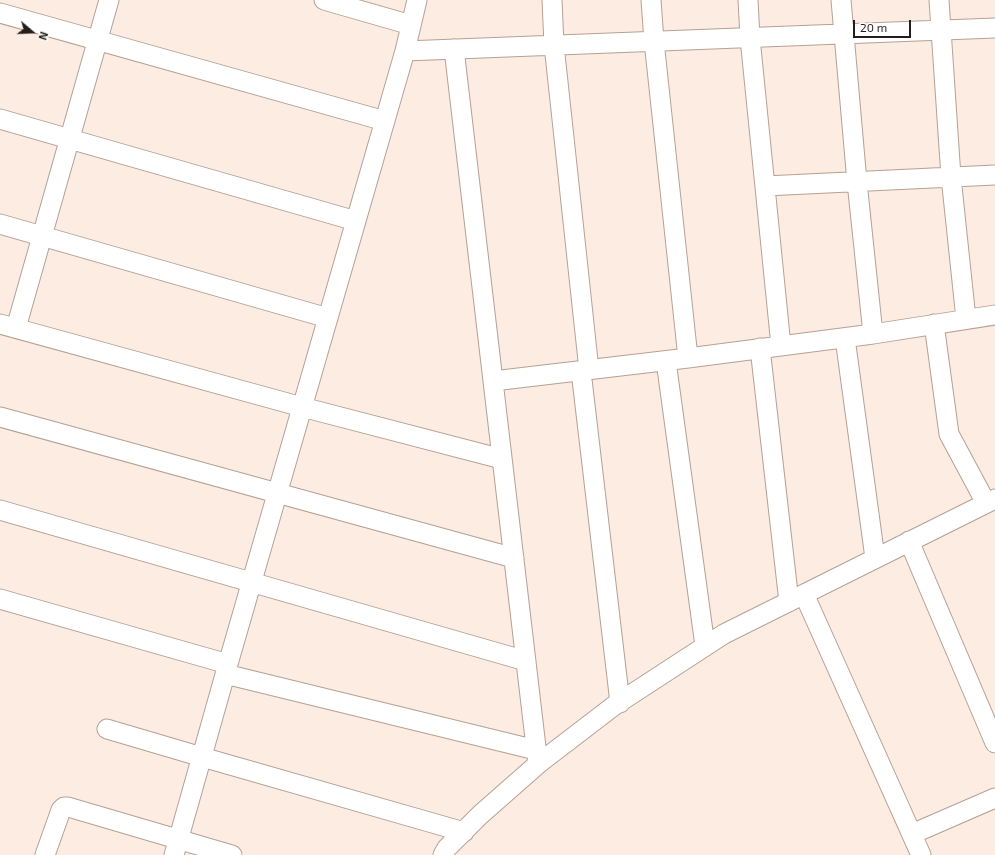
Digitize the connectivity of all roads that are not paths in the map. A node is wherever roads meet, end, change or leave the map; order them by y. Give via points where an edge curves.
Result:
1 (109, 0) edge
2 (324, 0) edge
3 (417, 0) edge
4 (552, 0) edge
5 (651, 0) edge
6 (748, 0) edge
7 (841, 0) edge
8 (939, 0) edge
9 (0, 13) edge
10 (411, 25) junction
11 (995, 28) edge
12 (941, 30) junction
13 (843, 34) junction
14 (750, 38) junction
15 (98, 40) junction
16 (654, 42) junction
17 (554, 46) junction
18 (454, 49) junction
19 (405, 51) junction
20 (0, 119) edge
21 (384, 121) junction
22 (70, 139) junction
23 (995, 175) edge
24 (951, 177) junction
25 (857, 182) junction
26 (764, 186) junction
27 (356, 221) junction
28 (0, 224) edge
29 (43, 236) junction
30 (995, 315) edge
31 (328, 318) junction
32 (966, 319) junction
33 (934, 324) junction
34 (8, 326) edge
35 (873, 334) junction
36 (845, 338) junction
37 (781, 346) junction
38 (760, 348) junction
39 (688, 358) junction
40 (666, 361) junction
41 (585, 370) junction
42 (493, 381) junction
43 (302, 407) junction
44 (0, 417) edge
45 (502, 459) junction
46 (277, 492) junction
47 (991, 501) edge
48 (0, 510) edge
49 (909, 541) junction
50 (514, 558) junction
51 (876, 558) junction
52 (252, 582) junction
53 (796, 598) junction
54 (0, 599) edge
55 (705, 646) junction
56 (526, 661) junction
57 (226, 669) junction
58 (620, 703) junction
59 (107, 729) dead end
60 (995, 743) edge
61 (537, 757) junction
62 (202, 758) junction
63 (995, 798) edge
64 (464, 832) junction
65 (912, 834) junction
66 (176, 847) edge
67 (45, 855) edge
68 (232, 855) edge
69 (443, 855) edge
70 (920, 855) edge

1 - 15 street
2 - 10 street
3 - 10 street
4 - 17 street
5 - 16 street
6 - 14 street
7 - 13 street
8 - 12 street
9 - 15 street
10 - 19 street
11 - 12 street
12 - 13 street
12 - 24 street
13 - 14 street
13 - 25 street
14 - 16 street
14 - 26 street
15 - 21 street
15 - 22 street
16 - 17 street
16 - 39 street
17 - 18 street
17 - 41 street
18 - 19 street
18 - 42 street
19 - 21 street
20 - 22 street
21 - 27 street
22 - 27 street
22 - 29 street
23 - 24 street
24 - 25 street
24 - 32 street
25 - 26 street
25 - 35 street
26 - 37 street
27 - 31 street
28 - 29 street
29 - 31 street
29 - 34 street
30 - 32 street
31 - 43 street
32 - 33 street
33 - 35 street
33 - 47 street via 950,434
34 - 43 street
35 - 36 street
36 - 37 street
36 - 51 street
37 - 38 street
38 - 39 street
38 - 53 street
39 - 40 street
40 - 41 street
40 - 55 street
41 - 42 street
41 - 58 street
42 - 45 street
43 - 45 street
43 - 46 street
44 - 46 street
45 - 50 street
46 - 50 street
46 - 52 street
47 - 49 street
48 - 52 street
49 - 51 street
49 - 60 street
50 - 56 street
51 - 53 street
52 - 56 street
52 - 57 street
53 - 55 street
53 - 65 street
54 - 57 street
55 - 58 street
56 - 61 street
57 - 61 street
57 - 62 street
58 - 61 street
59 - 62 street
61 - 64 street
62 - 64 street
62 - 66 street
63 - 65 street
64 - 69 street
65 - 70 street
66 - 67 street via 68,807 61,810
66 - 68 street

